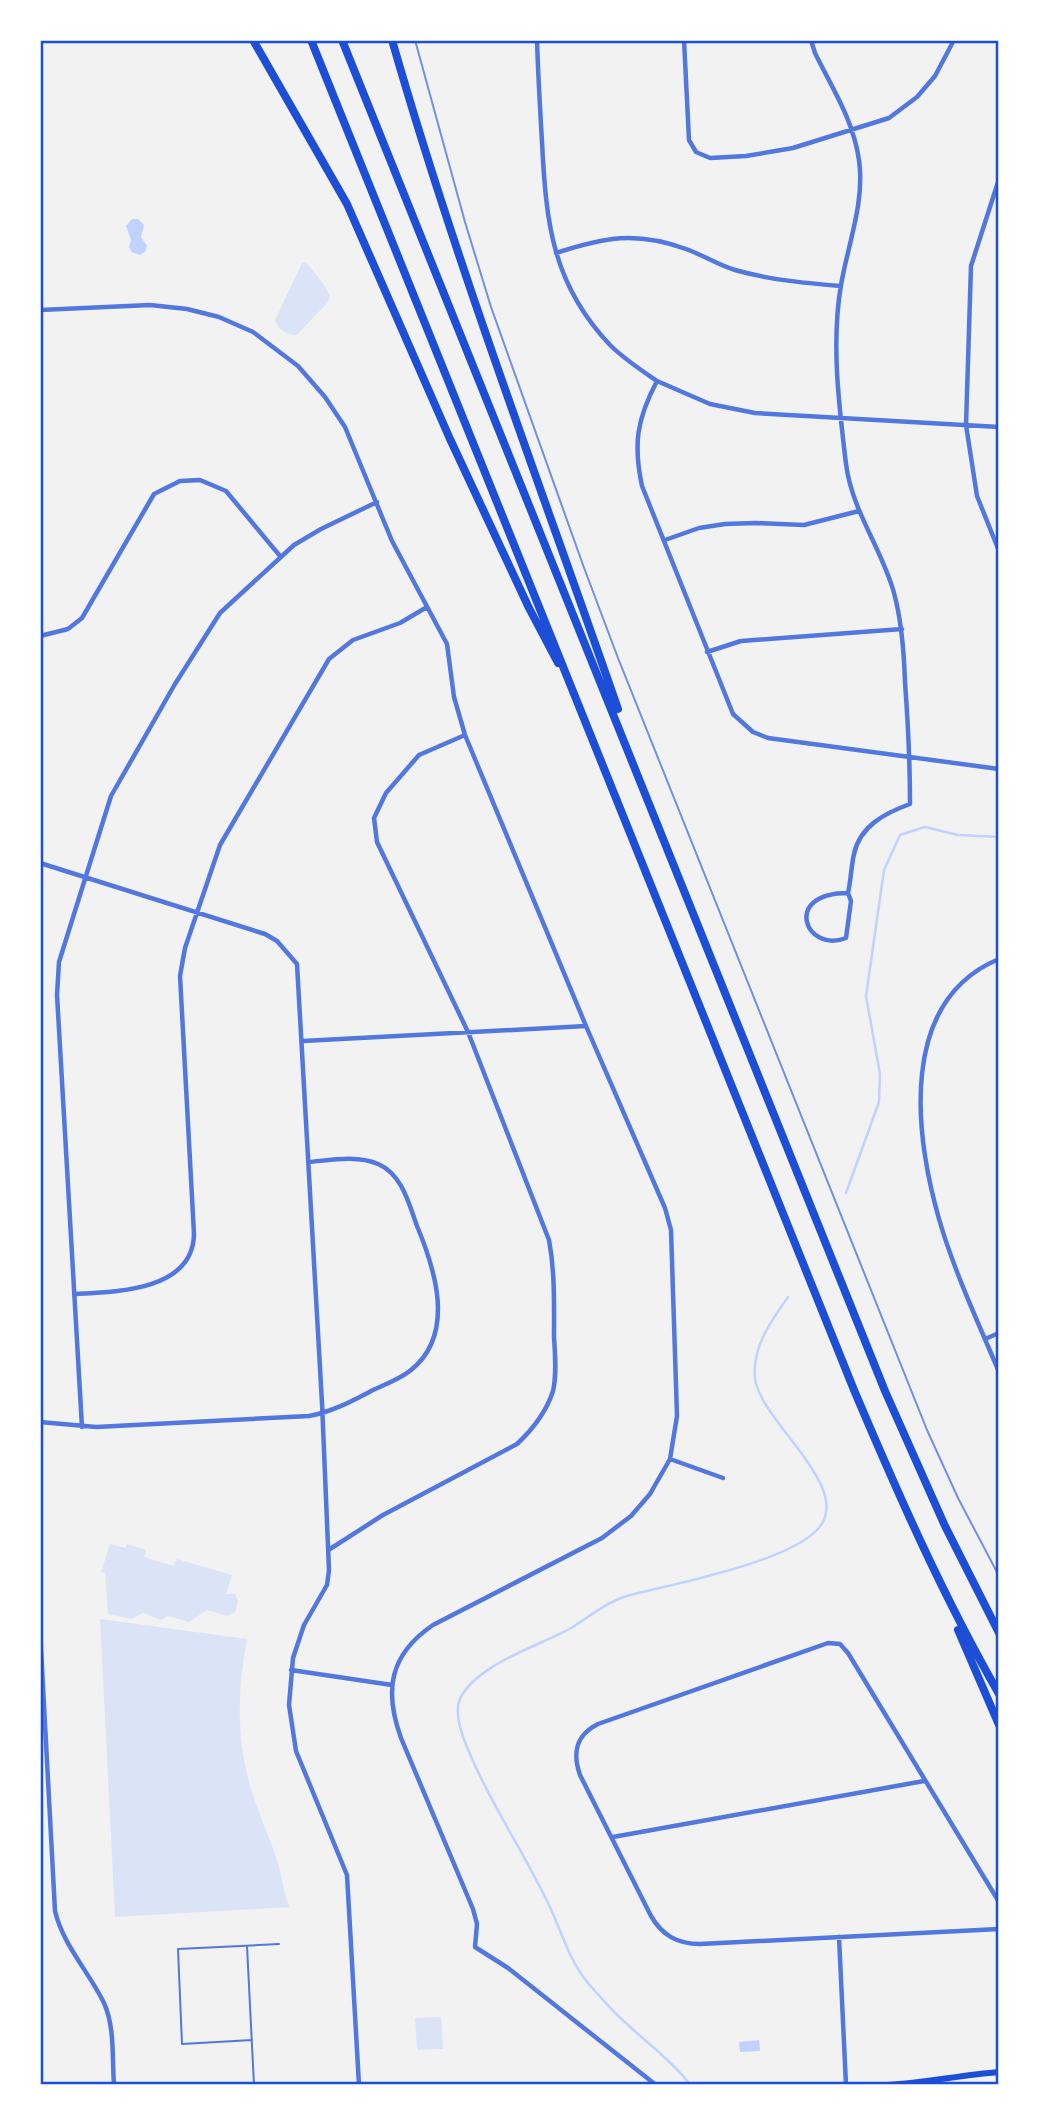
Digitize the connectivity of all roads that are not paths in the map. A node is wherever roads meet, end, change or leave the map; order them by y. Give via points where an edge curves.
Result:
1 (311, 40) edge
2 (342, 40) edge
3 (537, 40) edge
4 (684, 40) edge
5 (811, 40) edge
6 (954, 40) edge
7 (393, 41) edge
8 (253, 42) edge
9 (853, 129) junction
10 (999, 179) edge
11 (556, 253) junction
12 (841, 286) junction
13 (40, 310) edge
14 (657, 381) junction
15 (842, 417) junction
16 (966, 425) junction
17 (999, 427) edge
18 (377, 502) junction
19 (859, 511) junction
20 (664, 541) junction
21 (999, 551) edge
22 (280, 556) junction
23 (427, 607) junction
24 (902, 629) junction
25 (40, 636) edge
26 (707, 652) junction
27 (579, 703) junction
28 (465, 735) junction
29 (911, 758) junction
30 (999, 769) edge
31 (656, 818) junction
32 (40, 863) edge
33 (85, 877) junction
34 (848, 894) junction
35 (198, 913) junction
36 (999, 959) edge
37 (586, 1026) junction
38 (468, 1032) junction
39 (303, 1041) junction
40 (309, 1162) junction
41 (74, 1294) junction
42 (999, 1333) edge
43 (985, 1339) junction
44 (999, 1372) edge
45 (323, 1414) junction
46 (40, 1422) edge
47 (82, 1427) junction
48 (670, 1459) junction
49 (723, 1478) dead end
50 (329, 1550) junction
51 (940, 1585) junction
52 (40, 1630) edge
53 (999, 1631) edge
54 (41, 1654) edge
55 (291, 1671) junction
56 (392, 1685) junction
57 (999, 1694) edge
58 (999, 1725) edge
59 (924, 1781) junction
60 (613, 1838) junction
61 (999, 1902) edge
62 (999, 1929) edge
63 (839, 1937) junction
64 (279, 1944) dead end
65 (247, 1945) junction
66 (252, 2040) junction
67 (999, 2072) edge
68 (915, 2083) edge
69 (114, 2085) edge
70 (254, 2085) edge
71 (359, 2085) edge
72 (656, 2085) edge
73 (846, 2085) edge
74 (888, 2085) edge
75 (924, 2085) edge

1 - 27 highway
2 - 31 highway
3 - 11 street via 545,198
4 - 9 street via 689,140 696,152 710,158 771,153
5 - 9 street
6 - 9 street via 918,97 889,118
7 - 31 highway via 490,349
8 - 27 highway via 347,204 529,608
9 - 12 street via 860,184
10 - 16 street via 971,266
11 - 12 street via 619,237 653,239 732,270
11 - 14 street via 576,300 599,331 611,346
12 - 15 street via 837,346
13 - 18 street via 175,307 219,317 253,332 298,366 325,397 345,426
14 - 15 street via 682,394 755,413
14 - 20 street via 641,416 636,450 642,486
15 - 16 street
15 - 19 street via 846,467
16 - 17 street
16 - 21 street via 977,496
18 - 22 street via 321,529
18 - 23 street
19 - 20 street via 804,525 712,526
19 - 24 street via 886,569
20 - 26 street
22 - 25 street via 226,491 200,480 180,481 154,494 82,618 68,629
22 - 33 street via 220,614 175,684 111,796
23 - 28 street via 447,644
23 - 35 street via 400,623 353,640 329,659 220,845
24 - 26 street via 750,639
24 - 29 street
26 - 29 street via 733,714 752,732
27 - 51 highway via 854,1390
28 - 37 street
28 - 38 street via 419,755 386,793 374,818 377,842
29 - 30 street
29 - 34 street via 910,804 874,822 862,834 853,857
31 - 53 highway via 885,1391
32 - 33 street
33 - 35 street
33 - 41 street via 59,962 57,995
34 - 34 street via 846,938 832,940 813,933 806,915 814,900 832,893
35 - 39 street via 265,934 289,953 297,964
35 - 41 street via 180,976 192,1251 176,1272 139,1288
36 - 43 street via 962,982 938,1014 927,1041 922,1077 924,1139 937,1210
37 - 38 street
37 - 48 street via 666,1208 671,1230 677,1416
38 - 39 street
38 - 50 street via 548,1240 553,1389 545,1411 517,1444 383,1515
39 - 40 street
40 - 45 street
40 - 45 street via 357,1159 377,1163 392,1174 403,1191 436,1279 434,1335 418,1364
41 - 47 street
42 - 43 street
43 - 44 street
45 - 47 street
45 - 50 street
46 - 47 street
48 - 49 street
48 - 56 street via 650,1494 602,1538 418,1635 400,1657
50 - 55 street via 327,1585 304,1625
51 - 57 highway
51 - 58 highway
52 - 54 street
54 - 69 street via 55,1911 63,1934 106,2008
55 - 56 street
55 - 71 street via 289,1713 294,1743 347,1875
56 - 72 street via 398,1729 473,1909 475,1947
59 - 60 street
59 - 60 street via 848,1653 834,1642 585,1732 578,1742 578,1769
59 - 61 street
60 - 63 street via 651,1916 666,1934 680,1941
62 - 63 street
63 - 73 street
64 - 65 lane
65 - 66 lane
65 - 66 lane via 177,1949 182,2044
66 - 70 lane
67 - 68 main road
68 - 74 main road
68 - 75 main road

